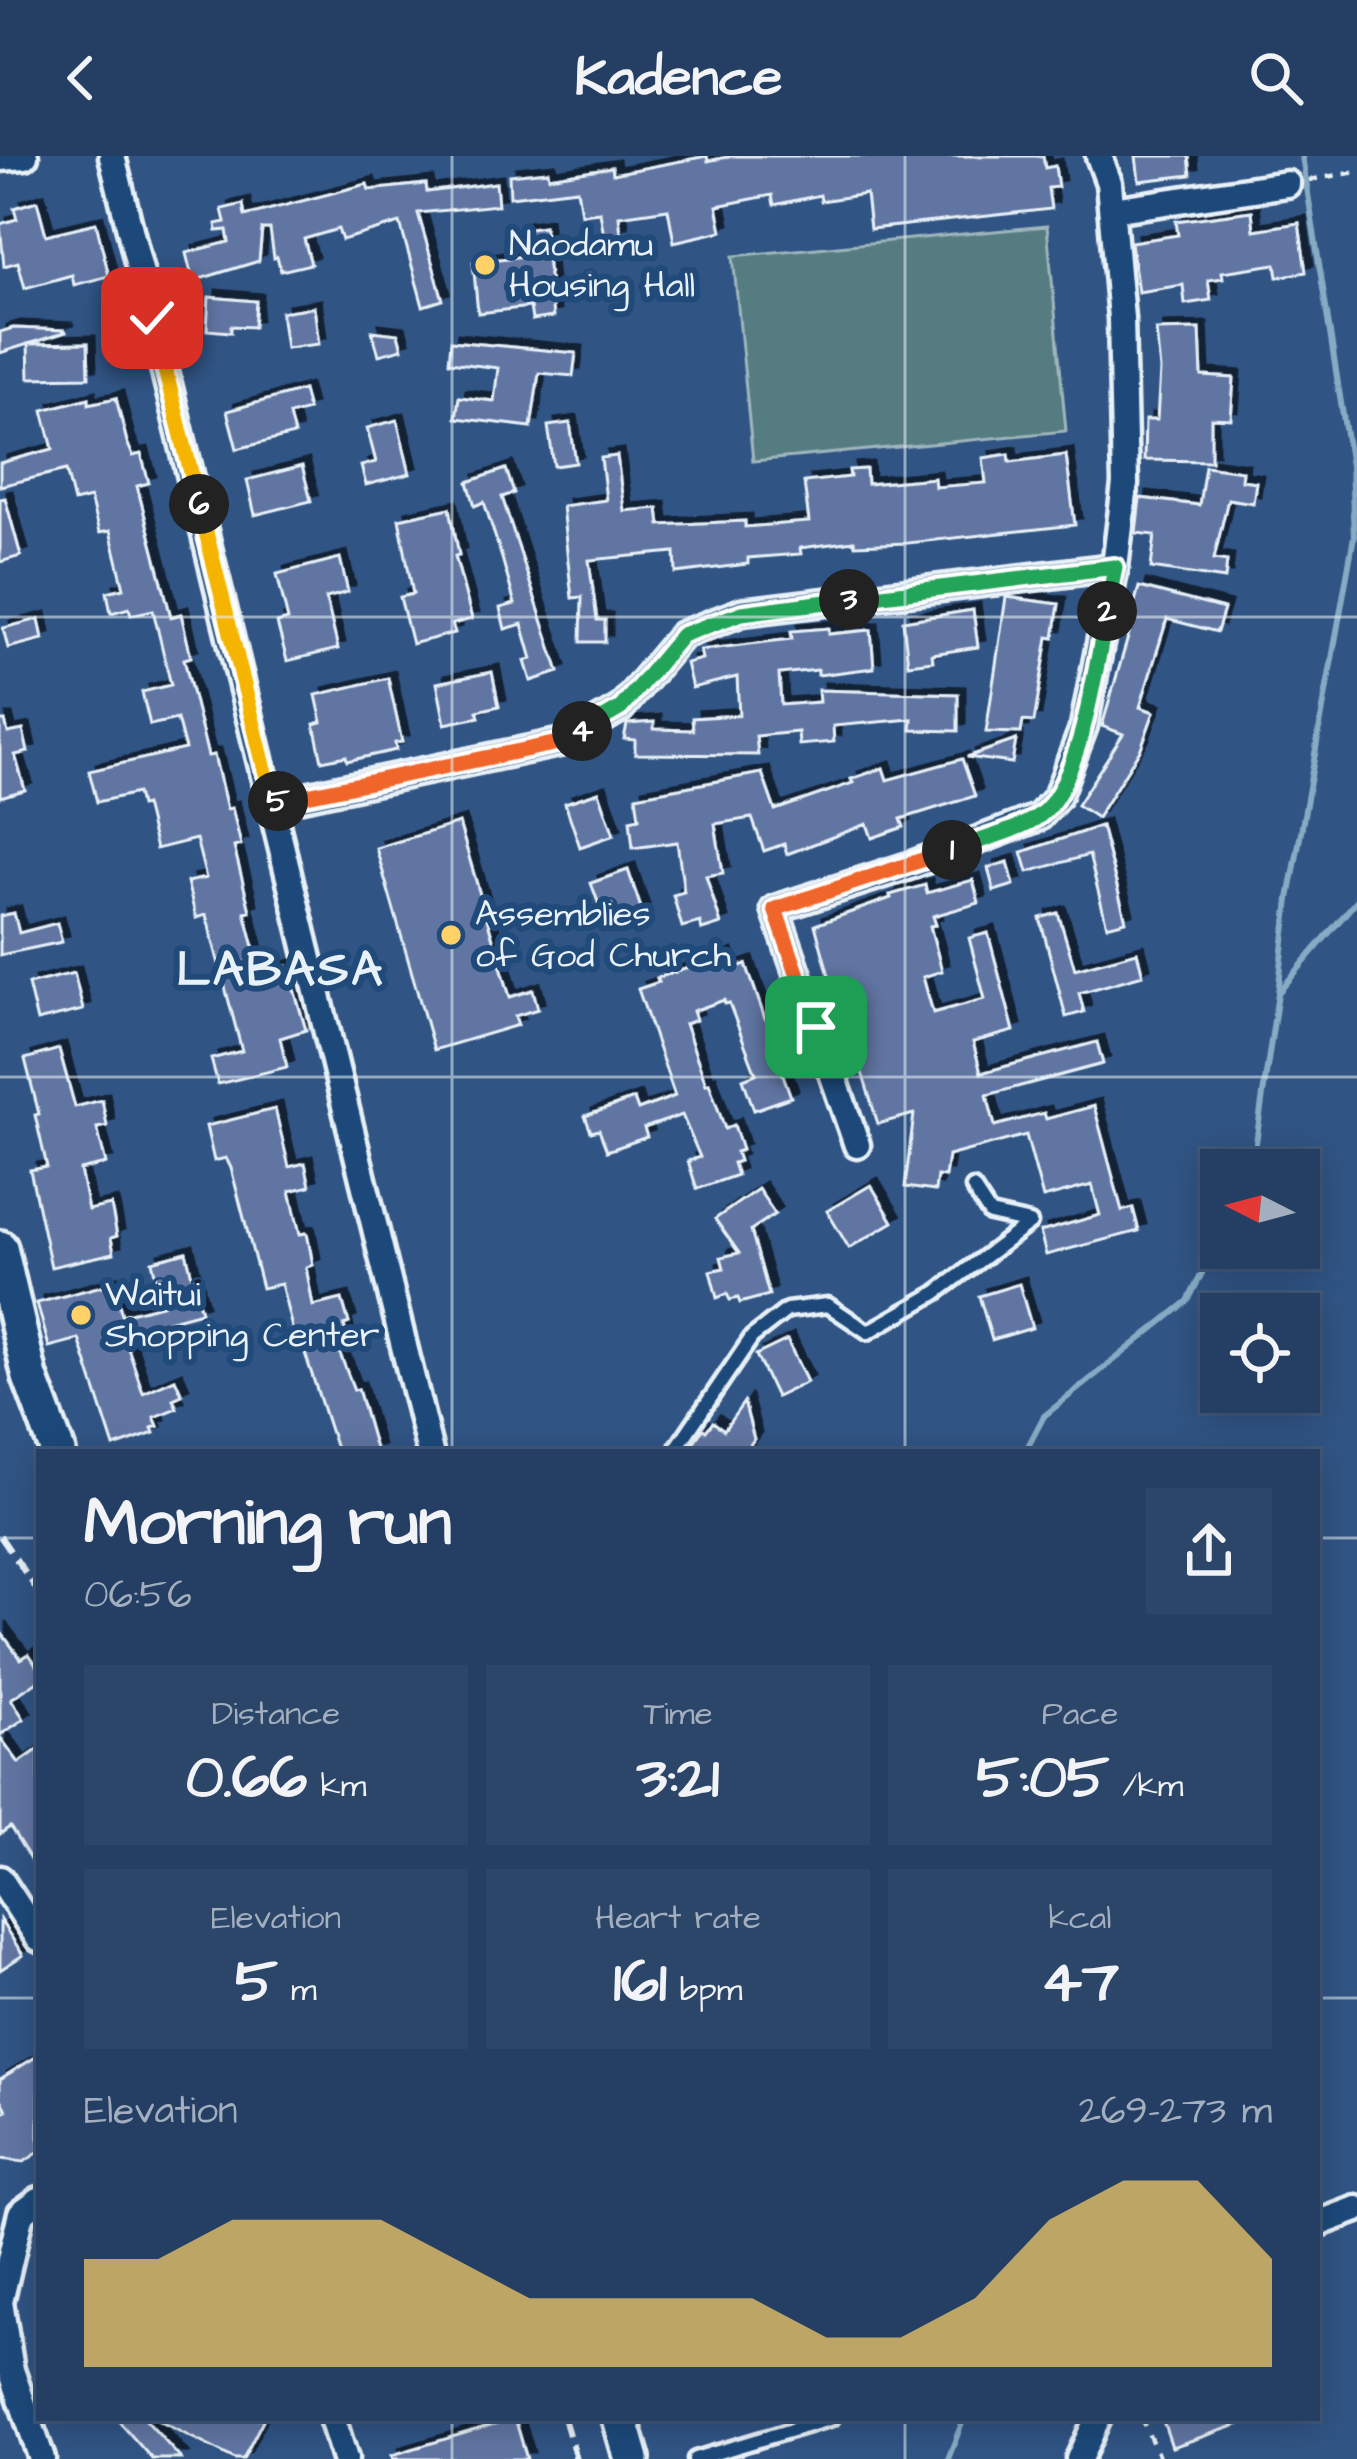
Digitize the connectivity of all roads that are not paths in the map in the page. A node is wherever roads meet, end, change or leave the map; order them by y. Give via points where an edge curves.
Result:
1 (25, 156) edge
2 (112, 156) edge
3 (1099, 156) edge
4 (0, 158) edge
5 (1287, 184) dead end
6 (1112, 210) junction
7 (1115, 567) junction
8 (273, 802) junction
9 (857, 1145) dead end
10 (973, 1188) dead end
11 (0, 1248) edge
12 (57, 1449) edge
13 (429, 1449) edge
14 (676, 1449) edge
15 (0, 1880) edge
16 (36, 1934) edge
17 (36, 2202) edge
18 (1357, 2209) edge
19 (1320, 2223) edge
20 (333, 2421) edge
21 (621, 2421) edge
22 (822, 2421) edge
23 (1098, 2421) edge
24 (42, 2459) edge
25 (345, 2459) edge
26 (632, 2459) edge
27 (695, 2459) edge
28 (1079, 2459) edge

1 - 4 street
2 - 8 street
3 - 6 street
5 - 6 street
6 - 7 street via 1126,484
7 - 8 street via 742,613 682,635 621,708 563,742
7 - 9 street via 1084,726 1057,797 1039,817 775,909
8 - 13 street
10 - 14 lane via 990,1214 1030,1223 868,1332 828,1305 787,1310 752,1337
11 - 12 main road via 30,1377
15 - 16 street
17 - 24 street via 21,2213 0,2302 11,2370
18 - 19 street
20 - 25 street
21 - 26 main road
22 - 27 lane
23 - 28 street

